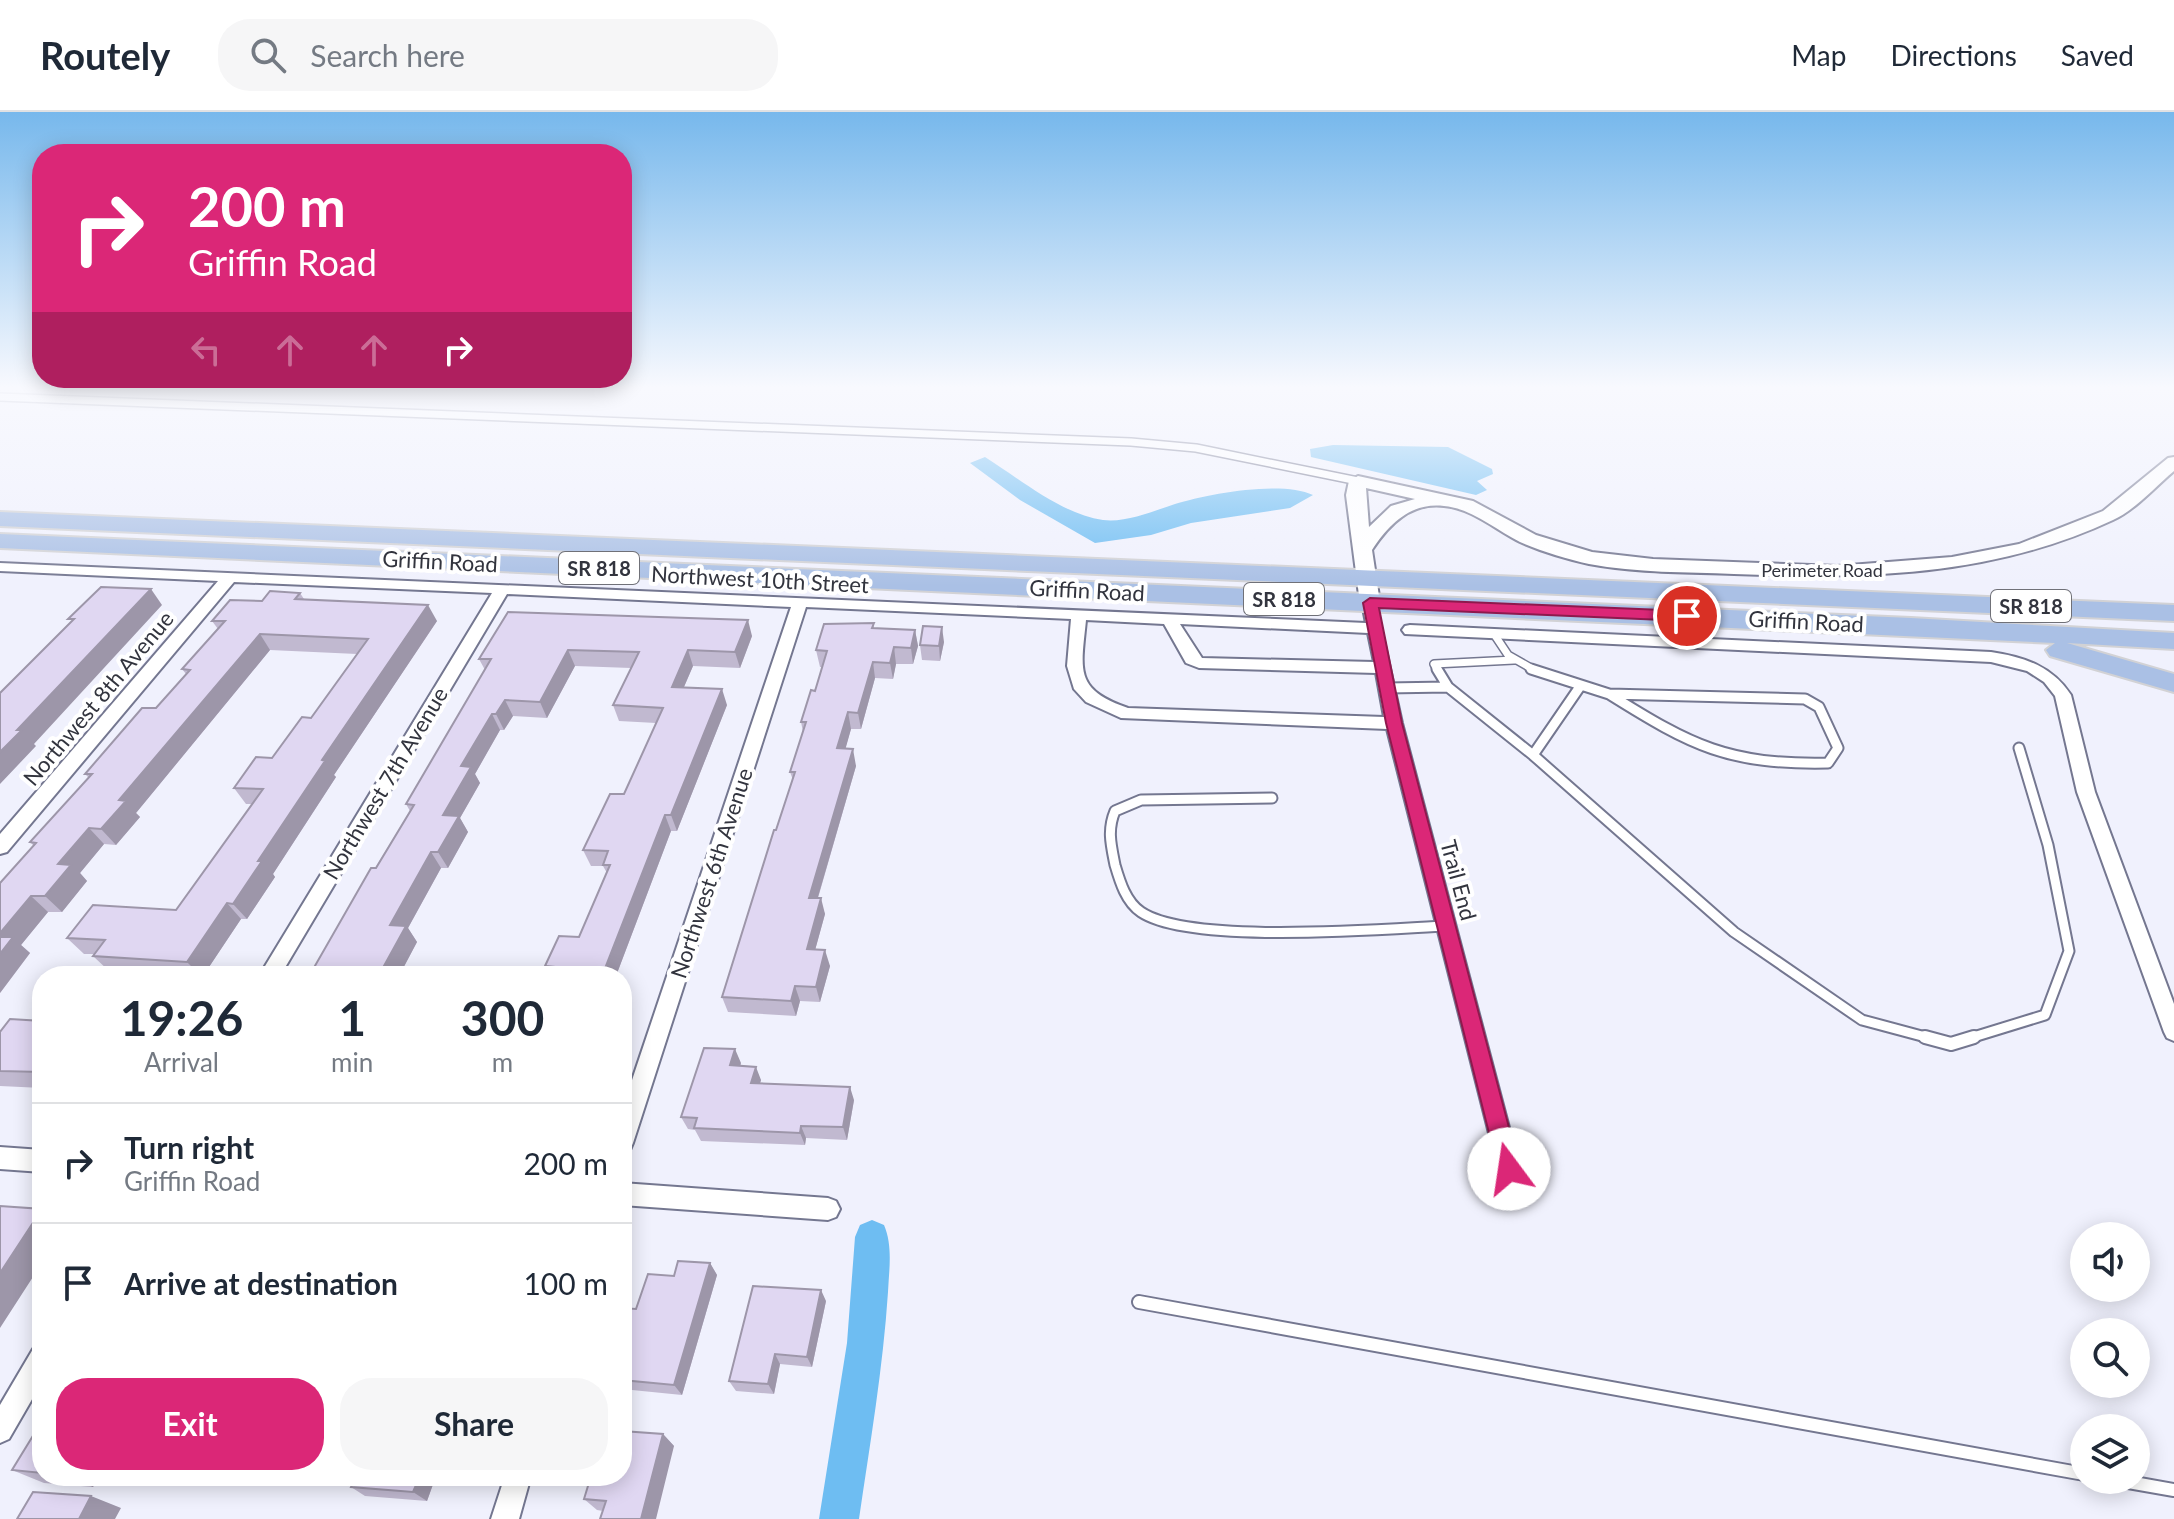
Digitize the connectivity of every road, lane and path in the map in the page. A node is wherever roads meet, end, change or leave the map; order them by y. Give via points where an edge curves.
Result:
1 (1229, 455) edge
2 (2174, 462) edge
3 (1358, 481) junction
4 (1455, 502) junction
5 (0, 519) edge
6 (0, 541) edge
7 (1363, 550) junction
8 (0, 567) edge
9 (1367, 576) junction
10 (230, 577) junction
11 (502, 590) junction
12 (800, 603) junction
13 (2174, 613) edge
14 (1079, 615) junction
15 (1373, 616) junction
16 (1169, 619) junction
17 (1911, 626) junction
18 (1410, 630) dead end
19 (1494, 634) junction
20 (2174, 641) edge
21 (1514, 660) junction
22 (1382, 668) junction
23 (2174, 683) edge
24 (1448, 687) junction
25 (1386, 688) junction
26 (1579, 688) junction
27 (1609, 694) junction
28 (1394, 723) junction
29 (2019, 748) dead end
30 (1533, 755) junction
31 (1272, 798) dead end
32 (0, 847) edge
33 (1446, 926) junction
34 (275, 966) edge
35 (2174, 1032) edge
36 (632, 1113) edge
37 (0, 1158) edge
38 (32, 1160) edge
39 (1509, 1169) dead end
40 (632, 1195) edge
41 (828, 1209) dead end
42 (1139, 1302) dead end
43 (32, 1375) edge
44 (0, 1430) edge
45 (2070, 1471) edge
46 (515, 1486) edge
47 (2150, 1486) edge
48 (2174, 1490) edge
49 (505, 1519) edge

1 - 3 lane, Perimeter Road
2 - 4 street, Perimeter Road via 2110,515 2055,539 1976,559 1875,571 1608,562 1541,544
3 - 4 street, Perimeter Road
3 - 7 street via 1355,495
4 - 7 street, Perimeter Road via 1397,509 1380,523
5 - 9 main road, Griffin Road / SR 818
6 - 15 main road, Griffin Road / SR 818
7 - 9 street
8 - 10 street, Northwest 10th Street
9 - 13 main road, Griffin Road / SR 818
9 - 15 street
10 - 11 street, Northwest 10th Street
10 - 32 street, Northwest 8th Avenue
11 - 12 street, Northwest 10th Street
11 - 34 street, Northwest 7th Avenue
12 - 14 street, Northwest 10th Street
12 - 36 street, Northwest 6th Avenue
14 - 16 street, Northwest 10th Street
14 - 28 street via 1074,672 1088,698 1103,707 1127,714
15 - 16 street, Northwest 10th Street
15 - 17 main road, Griffin Road / SR 818
15 - 22 street, Trail End
16 - 22 street via 1199,663
17 - 20 main road, Griffin Road / SR 818
17 - 23 main road via 2076,653
18 - 19 street
19 - 21 lane
19 - 35 street via 1991,657 2041,672 2063,695 2086,792
21 - 24 lane via 1434,664
21 - 26 lane
22 - 25 street, Trail End
24 - 25 lane
24 - 30 lane
25 - 28 street, Trail End
26 - 27 lane
26 - 30 lane
27 - 27 lane via 1658,726 1719,754 1791,764 1828,763 1838,748 1819,707 1805,699
28 - 33 street, Trail End
29 - 30 lane via 2048,845 2069,951 2045,1015 1951,1044 1862,1020 1734,932
31 - 33 lane via 1141,800 1115,811 1107,830 1121,889 1144,915 1176,924 1249,931
33 - 39 street, Trail End
37 - 38 street
40 - 41 street
42 - 45 lane
43 - 44 street
46 - 49 street
47 - 48 lane

